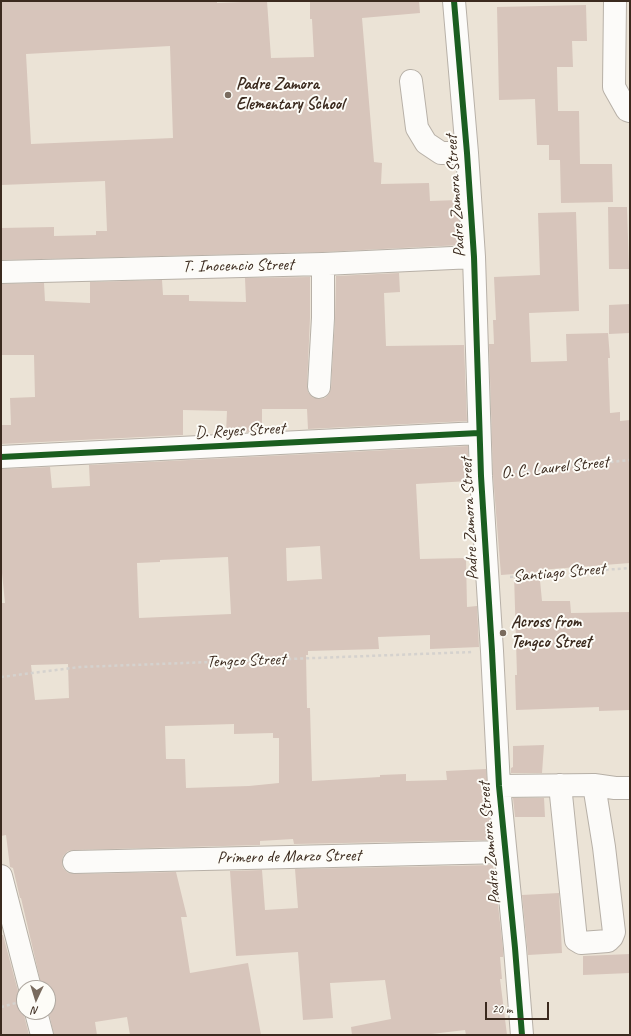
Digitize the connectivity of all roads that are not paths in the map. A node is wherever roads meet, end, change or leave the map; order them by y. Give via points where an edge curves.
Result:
1 (454, 1) edge
2 (615, 1) edge
3 (411, 81) dead end
4 (630, 111) edge
5 (467, 153) junction
6 (474, 257) junction
7 (323, 264) junction
8 (1, 272) edge
9 (319, 387) dead end
10 (480, 433) junction
11 (1, 457) edge
12 (560, 785) junction
13 (594, 785) junction
14 (499, 786) junction
15 (630, 788) edge
16 (505, 852) junction
17 (74, 862) dead end
18 (1, 876) edge
19 (20, 980) edge
20 (38, 1020) edge
21 (42, 1035) edge
22 (522, 1035) edge

1 - 5 street, Padre Zamora Street
2 - 4 street via 614,88
3 - 5 street via 417,128 426,143 441,153
5 - 6 street, Padre Zamora Street
6 - 7 street, T. Inocencio Street
6 - 10 street, Padre Zamora Street
7 - 8 street, T. Inocencio Street
7 - 9 street
10 - 11 street, D. Reyes Street
10 - 14 street, Padre Zamora Street
12 - 13 street
12 - 13 street via 576,940 581,943 608,941 614,932
12 - 14 street
13 - 15 street
14 - 16 street, Padre Zamora Street
16 - 17 street, Primero de Marzo Street
16 - 22 street, Padre Zamora Street
18 - 19 street
20 - 21 street

